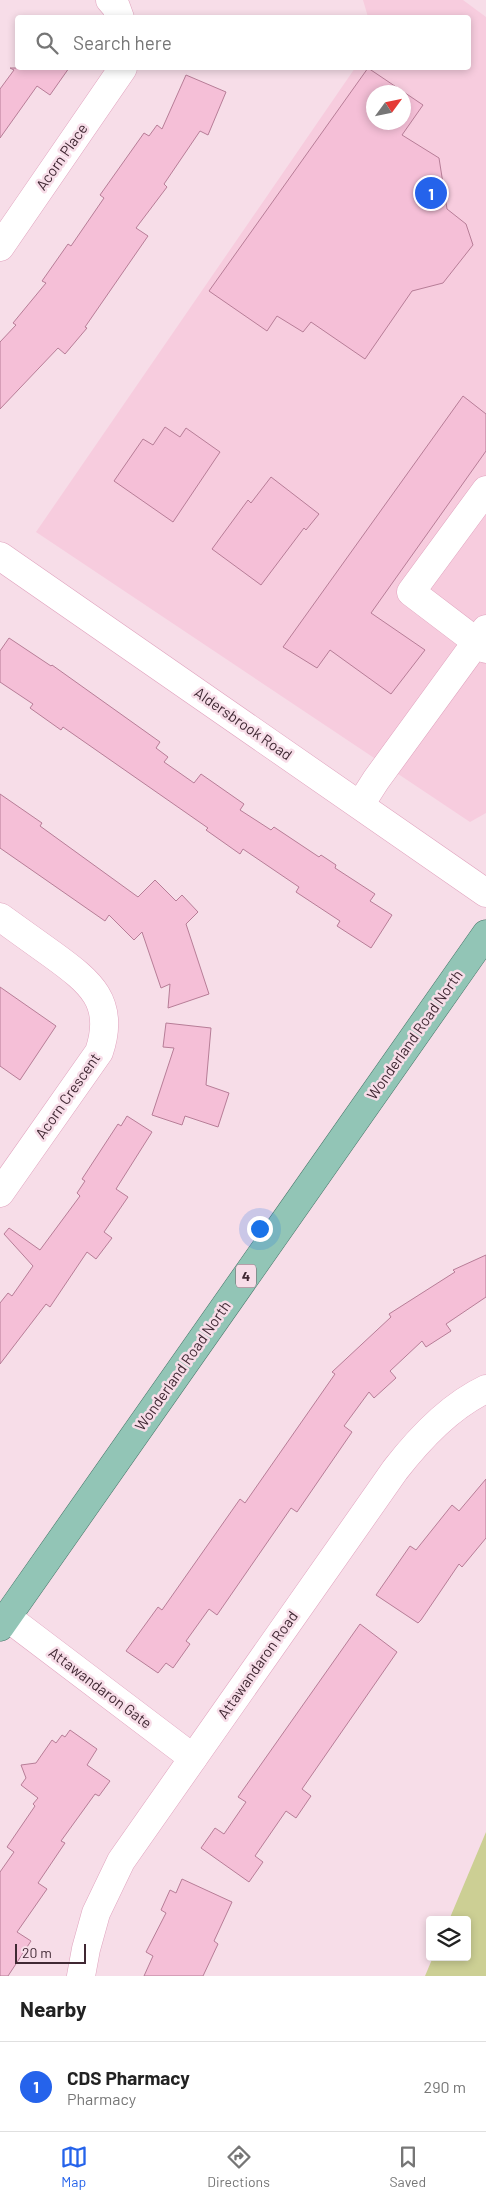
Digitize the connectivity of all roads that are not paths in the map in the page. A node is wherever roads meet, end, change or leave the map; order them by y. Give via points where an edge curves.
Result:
1 (110, 0) edge
2 (119, 15) edge
3 (122, 70) edge
4 (0, 247) edge
5 (486, 490) edge
6 (0, 556) edge
7 (483, 641) edge
8 (360, 805) junction
9 (486, 893) edge
10 (0, 917) edge
11 (486, 934) edge
12 (0, 1193) edge
13 (486, 1389) edge
14 (3, 1622) edge
15 (193, 1758) junction
16 (81, 1976) edge

1 - 2 street
3 - 4 street, Acorn Place
5 - 7 street via 411,592
6 - 8 street, Aldersbrook Road
7 - 8 street
8 - 9 street, Aldersbrook Road
10 - 12 street, Acorn Crescent via 83,976 100,1003 105,1035 99,1052
11 - 14 main road, Wonderland Road North / 4
13 - 15 street, Attawandaron Road via 415,1444
14 - 15 street, Attawandaron Gate
15 - 16 street, Attawandaron Road via 121,1861 96,1914

